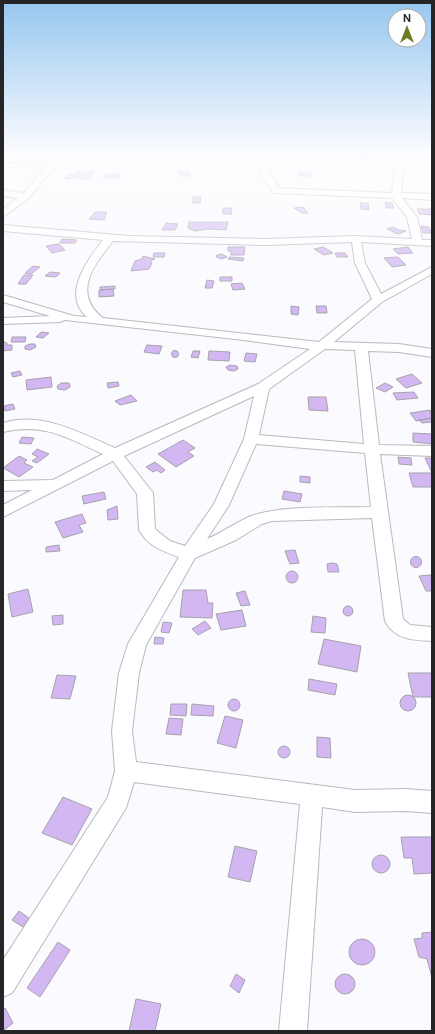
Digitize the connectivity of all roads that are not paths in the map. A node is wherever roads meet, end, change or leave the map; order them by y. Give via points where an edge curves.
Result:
1 (17, 203) edge
2 (401, 203) edge
3 (3, 214) edge
4 (3, 228) edge
5 (110, 238) junction
6 (356, 239) junction
7 (418, 242) junction
8 (432, 243) edge
9 (432, 270) edge
10 (3, 298) edge
11 (378, 300) junction
12 (73, 318) junction
13 (3, 321) edge
14 (99, 321) junction
15 (361, 346) junction
16 (320, 347) junction
17 (432, 353) edge
18 (263, 387) junction
19 (3, 428) edge
20 (251, 439) junction
21 (372, 449) junction
22 (432, 451) edge
23 (115, 454) junction
24 (58, 484) junction
25 (3, 486) edge
26 (3, 512) edge
27 (378, 512) junction
28 (189, 554) junction
29 (432, 634) edge
30 (126, 771) junction
31 (312, 797) junction
32 (432, 802) edge
33 (3, 984) edge
34 (293, 1031) edge

1 - 3 street
2 - 7 street via 412,217
4 - 5 street
5 - 6 street via 266,242
5 - 14 street via 96,256 81,291 90,316
6 - 7 street
6 - 11 street via 360,263
7 - 8 street
9 - 11 street
10 - 12 street
11 - 16 street
12 - 13 street
12 - 14 street
14 - 16 street via 235,334
15 - 16 street
15 - 17 street
15 - 21 street
16 - 18 street
18 - 20 street
18 - 23 street
19 - 23 street via 34,424 57,428
20 - 21 street
20 - 28 street via 221,505
21 - 22 street
21 - 27 street
23 - 24 street
23 - 28 street via 145,493 147,530 152,537 164,545
24 - 25 street
24 - 26 street
27 - 28 street via 272,516 257,520 230,536
27 - 29 street via 394,621 397,627 408,633
28 - 30 street via 137,644 129,673 122,731
30 - 31 street
30 - 33 street via 118,802
31 - 32 street via 355,802
31 - 34 street

